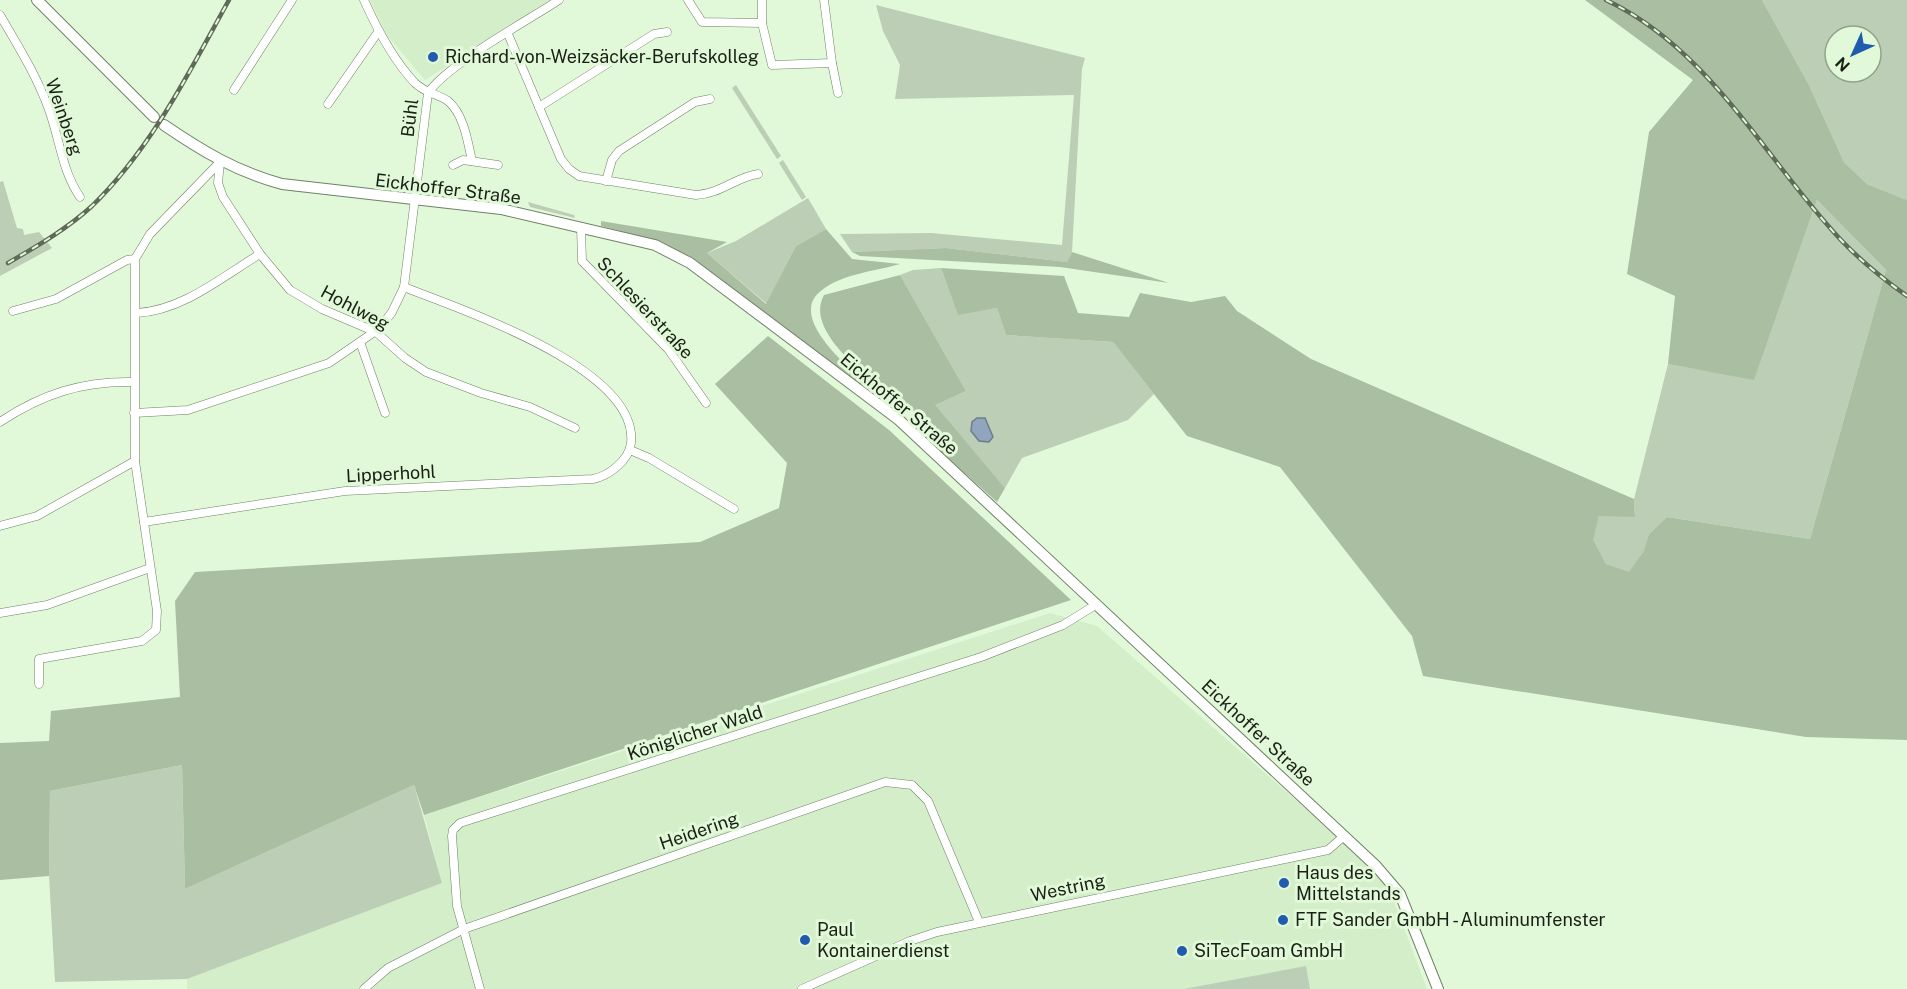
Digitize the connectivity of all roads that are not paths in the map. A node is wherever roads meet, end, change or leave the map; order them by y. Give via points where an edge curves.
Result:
1 (37, 0) edge
2 (292, 0) edge
3 (364, 0) edge
4 (559, 0) edge
5 (688, 0) edge
6 (762, 0) edge
7 (824, 0) edge
8 (0, 15) edge
9 (762, 23) junction
10 (378, 32) junction
11 (667, 32) dead end
12 (508, 34) junction
13 (832, 63) junction
14 (234, 90) dead end
15 (428, 93) junction
16 (838, 93) dead end
17 (710, 99) dead end
18 (328, 104) dead end
19 (539, 107) junction
20 (154, 117) dead end
21 (164, 125) dead end
22 (472, 161) junction
23 (220, 162) junction
24 (453, 165) dead end
25 (498, 165) dead end
26 (758, 174) dead end
27 (606, 181) junction
28 (80, 197) dead end
29 (415, 200) junction
30 (581, 227) junction
31 (260, 254) junction
32 (135, 259) junction
33 (404, 287) junction
34 (13, 311) dead end
35 (136, 314) junction
36 (376, 332) junction
37 (360, 342) junction
38 (133, 382) junction
39 (706, 403) dead end
40 (134, 413) junction
41 (385, 413) dead end
42 (0, 423) edge
43 (575, 428) dead end
44 (630, 450) junction
45 (135, 461) junction
46 (734, 509) dead end
47 (144, 522) junction
48 (0, 526) edge
49 (150, 568) junction
50 (1097, 604) junction
51 (0, 613) edge
52 (39, 684) dead end
53 (1344, 836) junction
54 (979, 922) junction
55 (464, 929) junction
56 (364, 989) edge
57 (480, 989) edge
58 (802, 989) edge
59 (1437, 989) edge

1 - 20 main road
2 - 14 street
3 - 10 street
4 - 12 street, Bühl
5 - 9 street via 702,22
6 - 9 street
7 - 13 street
8 - 28 street, Weinberg via 48,107 65,168
9 - 13 street via 772,65
10 - 15 street
10 - 18 street
11 - 19 street via 654,34
12 - 15 street, Bühl via 461,64
12 - 19 street
13 - 16 street
15 - 22 street via 447,100 454,109 465,131
15 - 29 street, Bühl
17 - 27 street via 695,102 619,151
19 - 27 street via 568,169 579,176
21 - 23 main road, Eickhoffer Straße
22 - 24 street
22 - 25 street
23 - 29 main road, Eickhoffer Straße via 282,184
23 - 31 street, Hohlweg via 218,183 223,197
23 - 32 street via 150,234
26 - 27 street via 744,176 708,194
29 - 30 main road, Eickhoffer Straße via 501,210
29 - 33 street, Bühl
30 - 39 street, Schlesierstraße via 582,261 668,349
30 - 50 main road, Eickhoffer Straße via 655,245 690,262 899,420
31 - 35 street via 178,302
31 - 36 street, Hohlweg via 290,290 322,309
32 - 34 street via 56,299
32 - 35 street
33 - 36 street, Bühl via 392,312
33 - 44 street via 527,337 570,360 621,406 632,426
35 - 38 street
36 - 37 street
36 - 43 street, Hohlweg via 426,372 531,407
37 - 40 street via 329,363 222,400 188,410
37 - 41 street
38 - 40 street
38 - 42 street via 54,392
40 - 45 street
44 - 46 street
44 - 47 street, Lipperhohl via 604,477 593,479 345,491
45 - 47 street
45 - 48 street via 37,516
47 - 49 street
49 - 51 street via 47,605
49 - 52 street via 156,630 146,639 39,658
50 - 53 main road, Eickhoffer Straße
50 - 55 street, Königlicher Wald via 1063,625 981,657 460,823 452,836 457,906
53 - 54 street, Westring via 1328,850
53 - 59 main road, Eickhoffer Straße via 1384,873 1400,894
54 - 55 street, Heidering via 928,801 912,785 885,782
54 - 58 street, Westring via 910,941
55 - 56 street, Heidering via 388,968
55 - 57 street, Königlicher Wald

